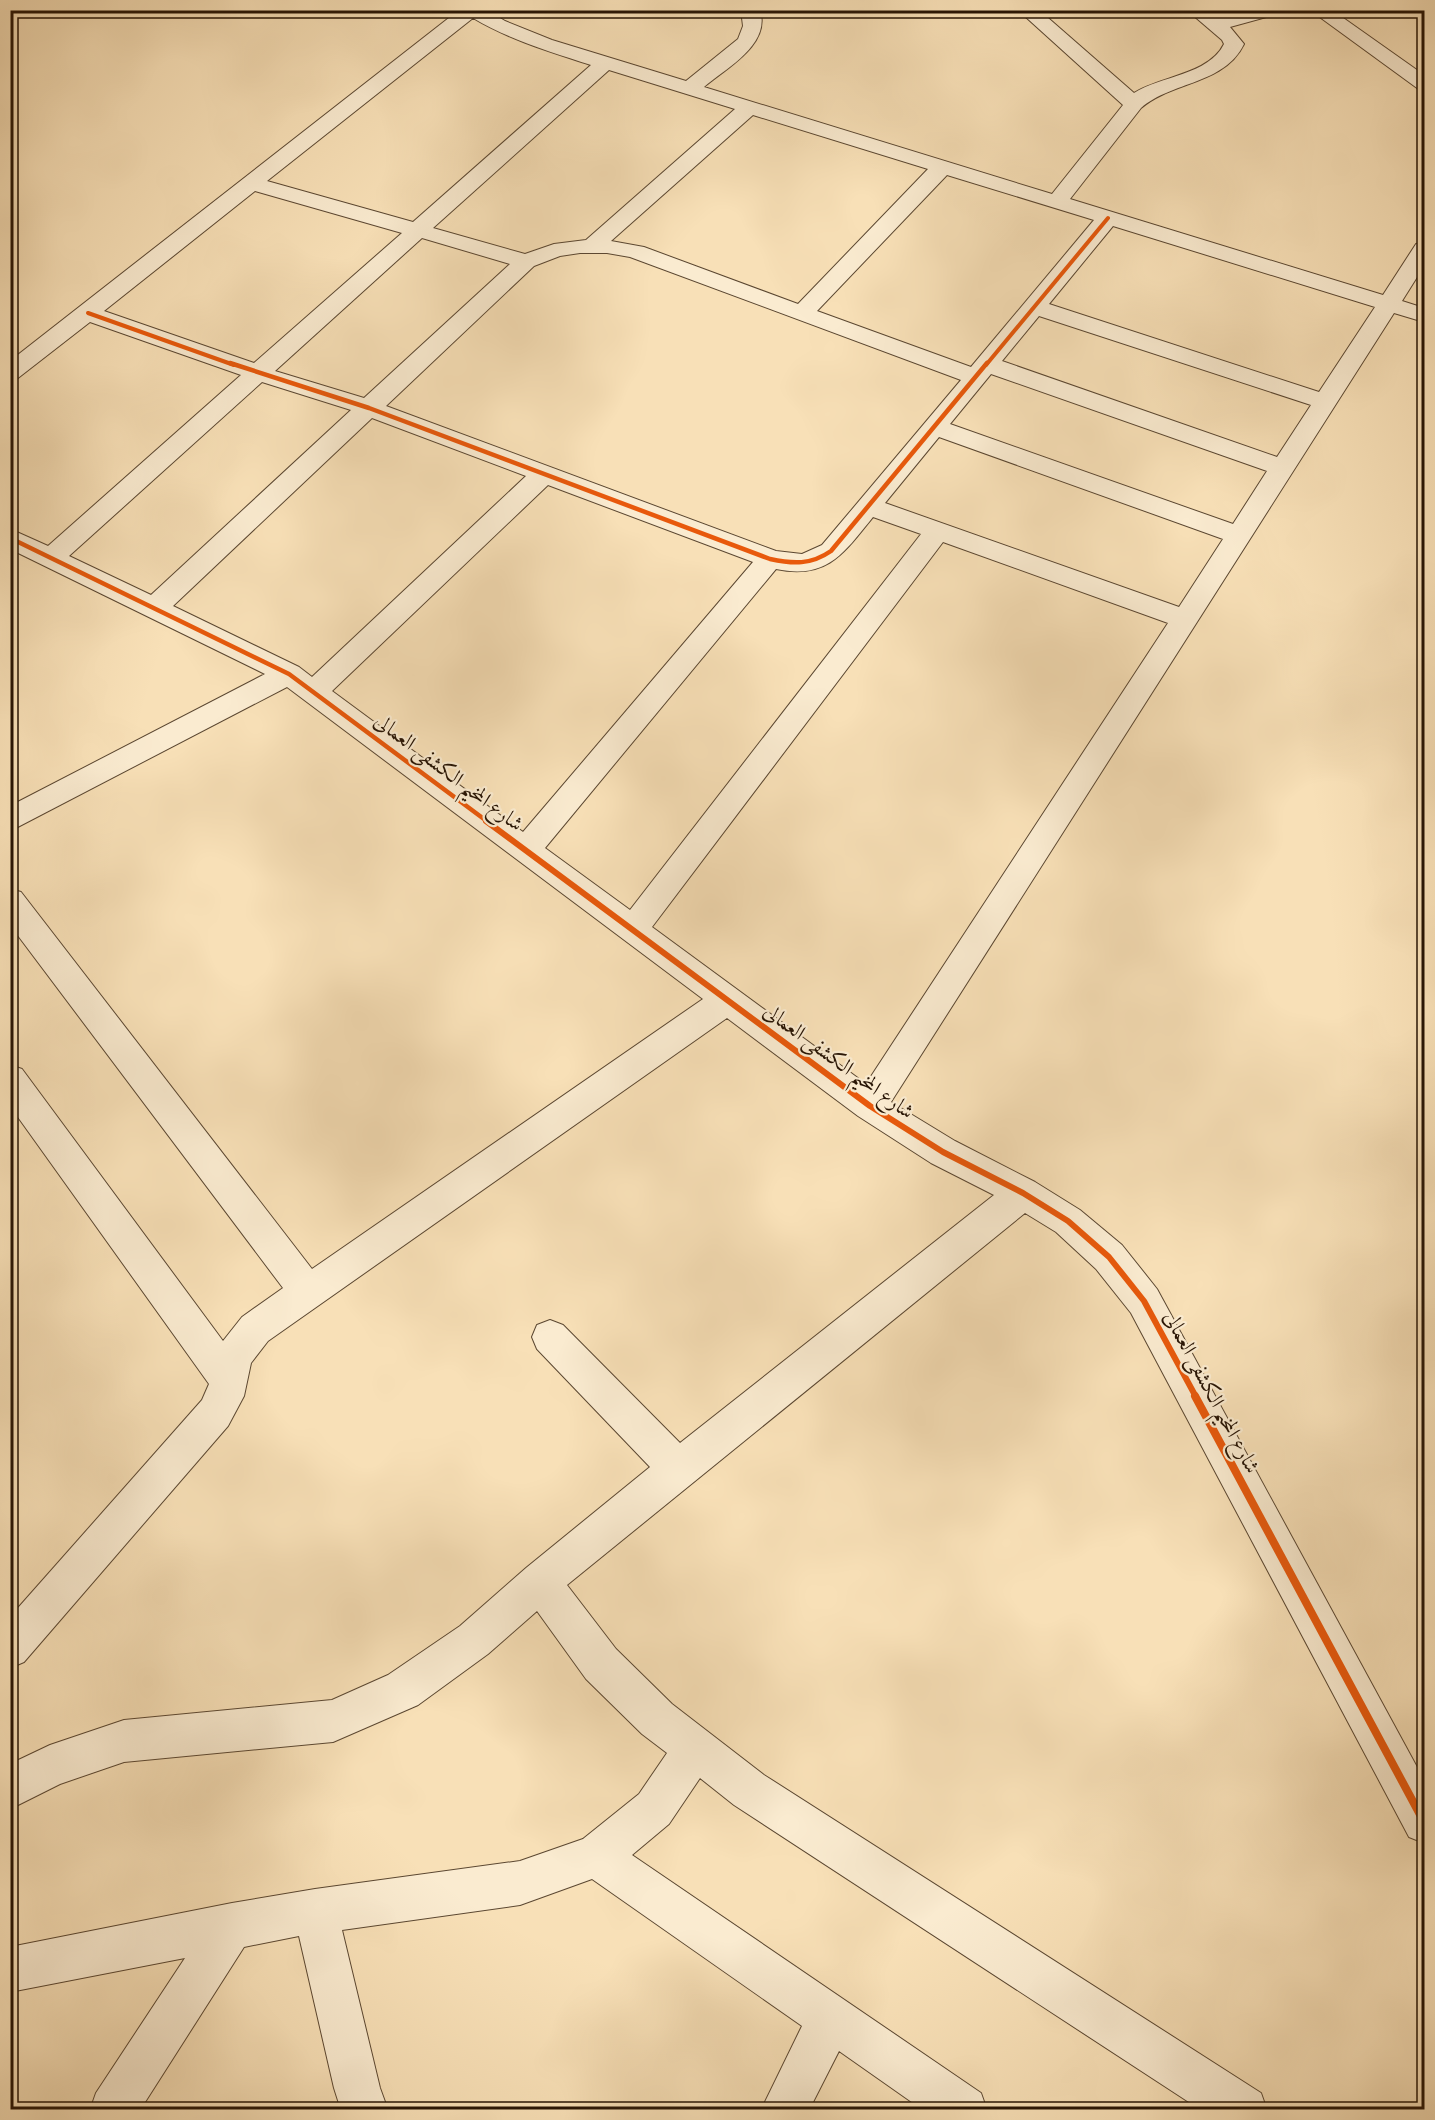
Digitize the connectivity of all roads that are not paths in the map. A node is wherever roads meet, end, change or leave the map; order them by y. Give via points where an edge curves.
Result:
1 (510, 10) edge
2 (750, 10) edge
3 (1027, 10) edge
4 (1196, 10) edge
5 (1269, 10) edge
6 (1319, 10) edge
7 (478, 14) edge
8 (1216, 25) junction
9 (606, 62) junction
10 (1425, 84) edge
11 (690, 88) junction
12 (1134, 104) junction
13 (750, 107) junction
14 (943, 166) junction
15 (252, 184) junction
16 (1057, 202) junction
17 (1108, 218) junction
18 (418, 230) junction
19 (593, 246) junction
20 (1425, 249) edge
21 (526, 261) junction
22 (1390, 304) junction
23 (1034, 307) junction
24 (88, 313) junction
25 (802, 313) junction
26 (1425, 315) edge
27 (981, 370) junction
28 (10, 373) edge
29 (258, 373) junction
30 (1326, 402) junction
31 (369, 408) junction
32 (934, 427) junction
33 (1283, 468) junction
34 (544, 474) junction
35 (868, 506) junction
36 (938, 531) junction
37 (1240, 536) junction
38 (25, 551) edge
39 (770, 559) junction
40 (154, 608) junction
41 (1185, 619) junction
42 (301, 683) junction
43 (10, 820) edge
44 (526, 850) junction
45 (10, 902) edge
46 (633, 929) junction
47 (727, 1000) junction
48 (10, 1079) edge
49 (870, 1106) junction
50 (1023, 1193) junction
51 (308, 1292) junction
52 (550, 1337) dead end
53 (228, 1379) junction
54 (678, 1469) junction
55 (540, 1582) junction
56 (10, 1648) edge
57 (695, 1748) junction
58 (10, 1788) edge
59 (1425, 1822) edge
60 (596, 1856) junction
61 (315, 1911) junction
62 (232, 1925) junction
63 (10, 1970) edge
64 (831, 2018) junction
65 (113, 2109) edge
66 (365, 2109) edge
67 (784, 2109) edge
68 (964, 2109) edge
69 (1244, 2109) edge

1 - 7 street
2 - 11 street via 754,22 746,42
3 - 12 street
4 - 8 street
5 - 8 street
6 - 10 street
7 - 9 street via 545,44
7 - 15 street
8 - 12 street via 1234,45 1227,59 1154,90
9 - 11 street
9 - 18 street
11 - 13 street
12 - 16 street
13 - 14 street
13 - 19 street
14 - 16 street
14 - 25 street
15 - 18 street
15 - 24 street
16 - 17 street
17 - 22 street
17 - 23 street
18 - 21 street
18 - 29 street
19 - 21 street via 573,245
19 - 25 street via 636,252
20 - 22 street
21 - 31 street
22 - 26 street
22 - 30 street
23 - 27 street
23 - 30 street
24 - 28 street
24 - 29 street
25 - 27 street
27 - 32 street
27 - 33 street
29 - 31 street
29 - 38 street
30 - 33 street
31 - 34 street
31 - 40 street
32 - 35 street
32 - 37 street
33 - 37 street
34 - 39 street
34 - 42 street
35 - 36 street
35 - 39 street via 831,551 816,562 790,564
36 - 41 street
36 - 46 street
37 - 41 street
38 - 40 street, شارع المخيم الكشفى العمالى
39 - 44 street
40 - 42 street, شارع المخيم الكشفى العمالى
41 - 49 street
42 - 43 street
42 - 44 street, شارع المخيم الكشفى العمالى
44 - 46 street, شارع المخيم الكشفى العمالى
45 - 51 street
46 - 47 street, شارع المخيم الكشفى العمالى
47 - 49 street, شارع المخيم الكشفى العمالى
47 - 51 street
48 - 53 street
49 - 50 street, شارع المخيم الكشفى العمالى via 943,1152
50 - 54 street
50 - 59 street, شارع المخيم الكشفى العمالى via 1068,1221 1109,1257 1144,1301
51 - 53 street via 255,1329 240,1346
52 - 54 street
53 - 56 street via 225,1396 214,1413
54 - 55 street
55 - 57 street via 600,1664 657,1719
55 - 58 street via 474,1640 403,1690 333,1720 124,1741 50,1766
57 - 60 street via 654,1809
57 - 69 street via 749,1790
60 - 61 street via 520,1883
60 - 64 street
61 - 62 street
61 - 66 street
62 - 63 street
62 - 65 street
64 - 67 street
64 - 68 street

